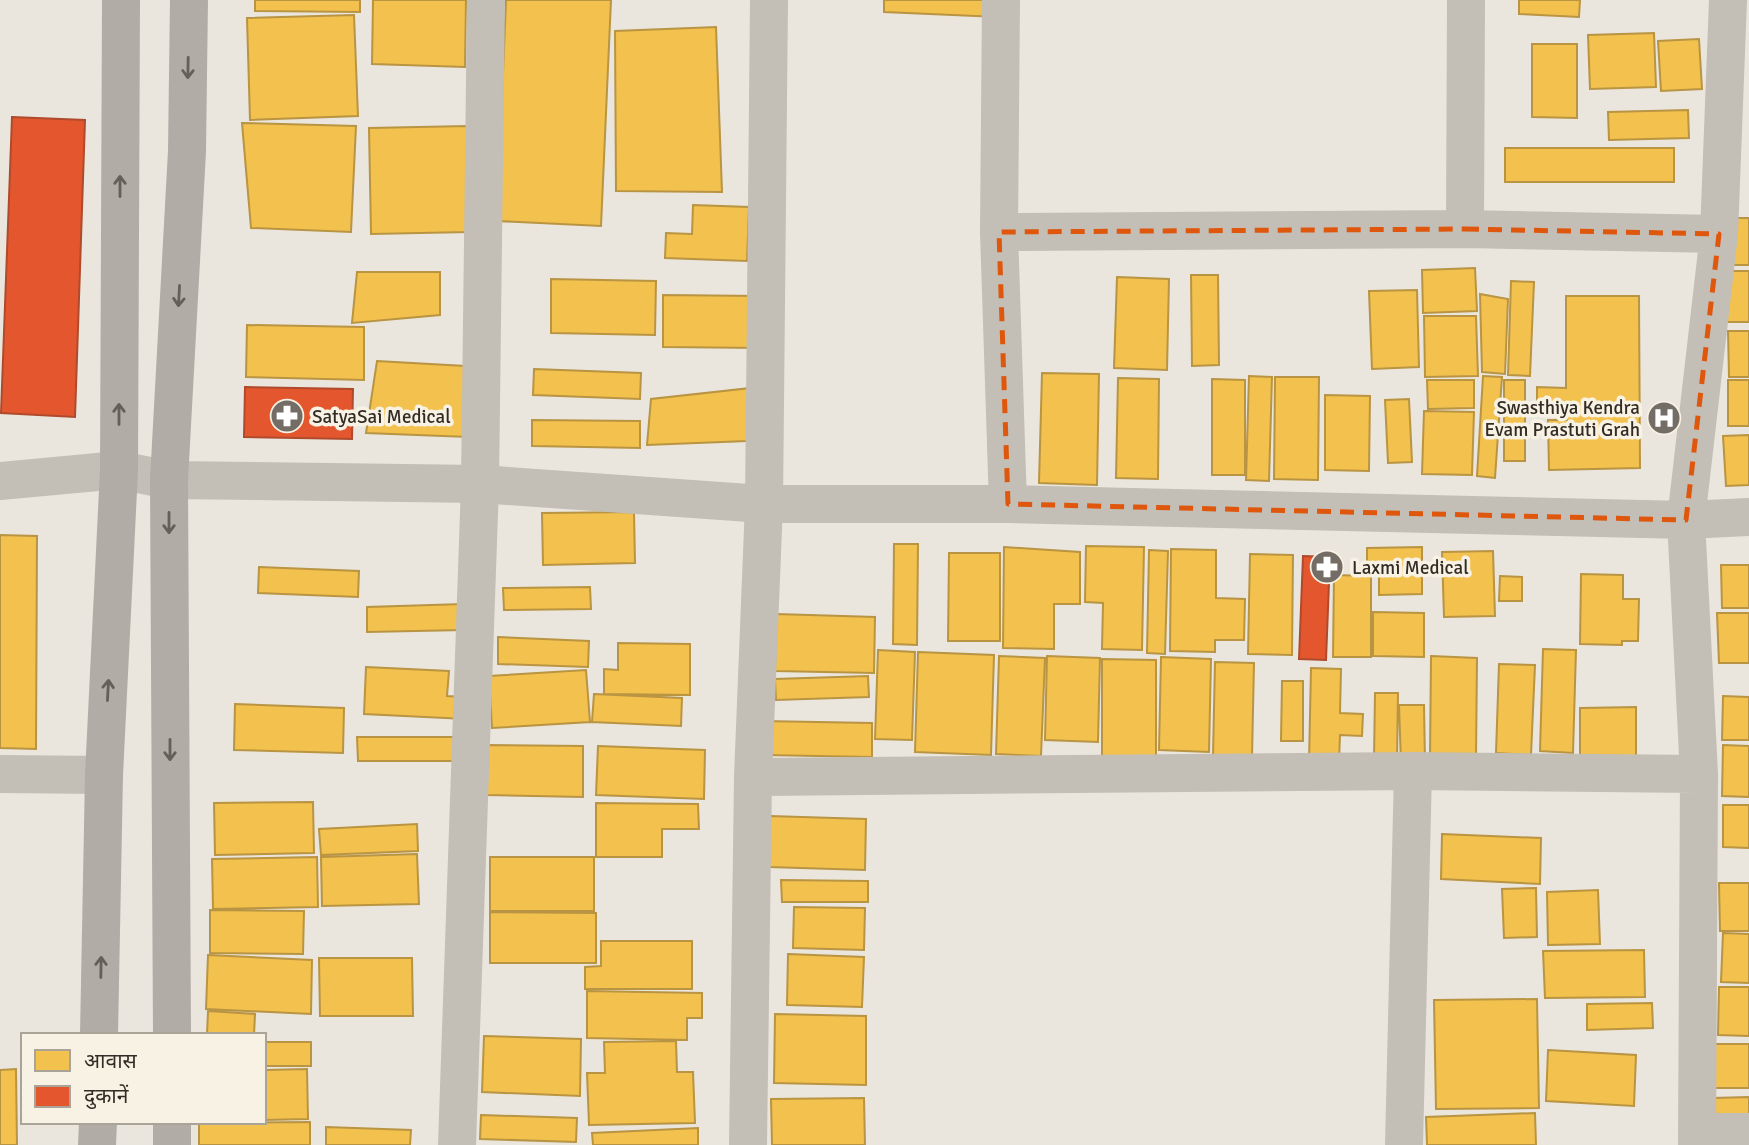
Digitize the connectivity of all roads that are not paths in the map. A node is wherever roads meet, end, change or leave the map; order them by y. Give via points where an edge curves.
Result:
1 (121, 0) edge
2 (189, 0) edge
3 (486, 0) edge
4 (769, 0) edge
5 (1001, 0) edge
6 (1466, 0) edge
7 (1728, 0) edge
8 (1465, 229) junction
9 (999, 232) junction
10 (1718, 234) junction
11 (119, 470) junction
12 (169, 480) junction
13 (0, 481) edge
14 (480, 484) junction
15 (764, 503) junction
16 (1007, 504) junction
17 (1749, 517) edge
18 (1685, 520) junction
19 (1413, 771) junction
20 (0, 774) edge
21 (1699, 774) junction
22 (104, 775) junction
23 (753, 777) junction
24 (99, 1033) edge
25 (172, 1033) edge
26 (98, 1124) edge
27 (172, 1124) edge
28 (1749, 1132) edge
29 (1698, 1139) edge
30 (97, 1145) edge
31 (172, 1145) edge
32 (457, 1145) edge
33 (748, 1145) edge
34 (1404, 1145) edge

11 -> 1 main road
2 -> 12 main road via 187,151
3 - 14 street
4 - 15 street
5 - 9 street
6 - 8 street
7 - 10 street
8 - 9 street
8 - 10 street
9 - 16 street
10 - 18 street
11 - 12 street
11 - 13 street
22 -> 11 main road
12 - 14 street
12 -> 25 main road
14 - 15 street
14 - 32 street
15 - 16 street
15 - 23 street
16 - 18 street
17 - 18 street
18 - 21 street
19 - 21 street
19 - 23 street
19 - 34 street
20 - 22 street
21 - 29 street
24 -> 22 main road
23 - 33 street
26 - 30 main road
27 - 31 main road
28 - 29 street

